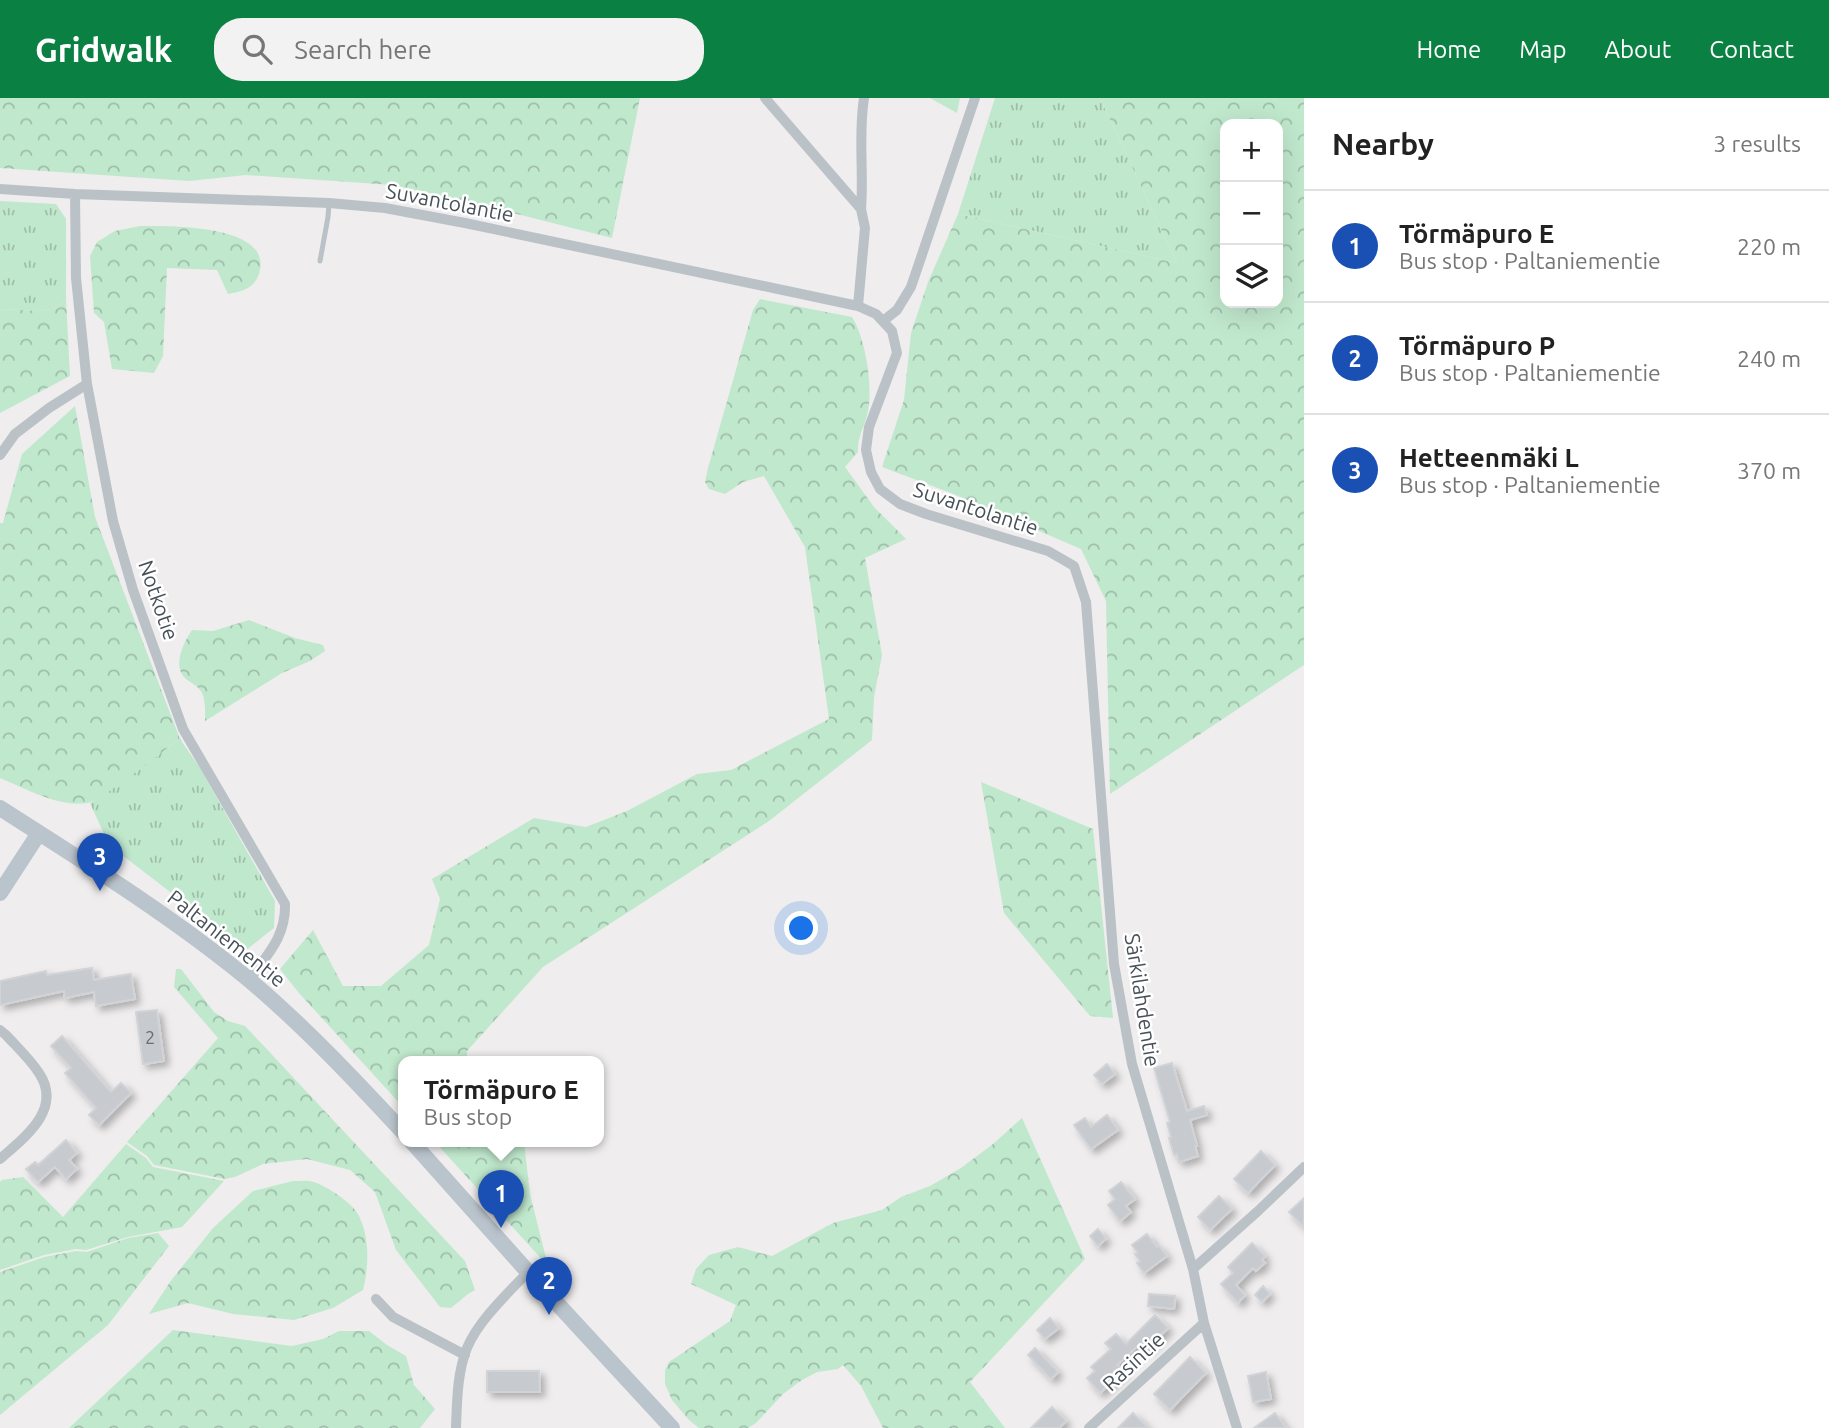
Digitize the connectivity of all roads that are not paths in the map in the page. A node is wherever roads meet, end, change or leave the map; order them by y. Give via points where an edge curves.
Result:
1 (765, 98) edge
2 (864, 98) edge
3 (975, 98) edge
4 (0, 190) edge
5 (75, 194) junction
6 (328, 202) junction
7 (861, 209) junction
8 (320, 261) dead end
9 (858, 306) junction
10 (883, 321) junction
11 (87, 384) junction
12 (0, 455) edge
13 (1074, 566) joint
14 (0, 808) edge
15 (39, 833) junction
16 (0, 892) edge
17 (249, 979) junction
18 (0, 1030) edge
19 (398, 1127) edge
20 (416, 1147) edge
21 (0, 1159) edge
22 (1304, 1167) edge
23 (1193, 1269) junction
24 (528, 1272) junction
25 (376, 1299) dead end
26 (1204, 1323) junction
27 (465, 1355) junction
28 (456, 1428) edge
29 (672, 1428) edge
30 (1089, 1428) edge
31 (1237, 1428) edge

1 - 7 street
2 - 7 street
3 - 10 street via 911,287 897,310
4 - 5 street, Suvantolantie
5 - 6 street, Suvantolantie
5 - 11 street, Notkotie via 76,278
6 - 8 lane
6 - 9 street, Suvantolantie via 465,223
7 - 9 street via 865,228
9 - 10 street, Suvantolantie
10 - 13 street, Suvantolantie via 892,331 897,352 869,427 866,450 880,489 917,511 1048,551
11 - 12 street via 15,434
11 - 17 street, Notkotie via 113,521 183,729 285,904 282,931
13 - 23 street, Särkilahdentie via 1086,602 1119,999 1132,1064
14 - 15 street, Paltaniementie
15 - 16 street
15 - 17 street, Paltaniementie via 120,884
17 - 19 street, Paltaniementie via 310,1033
18 - 21 street via 40,1074 48,1095 38,1120
20 - 24 street
22 - 23 street
23 - 26 street, Särkilahdentie
24 - 27 street via 485,1320
24 - 29 street
25 - 27 street via 393,1317
26 - 30 street, Rasintie
26 - 31 street, Särkilahdentie
27 - 28 street

